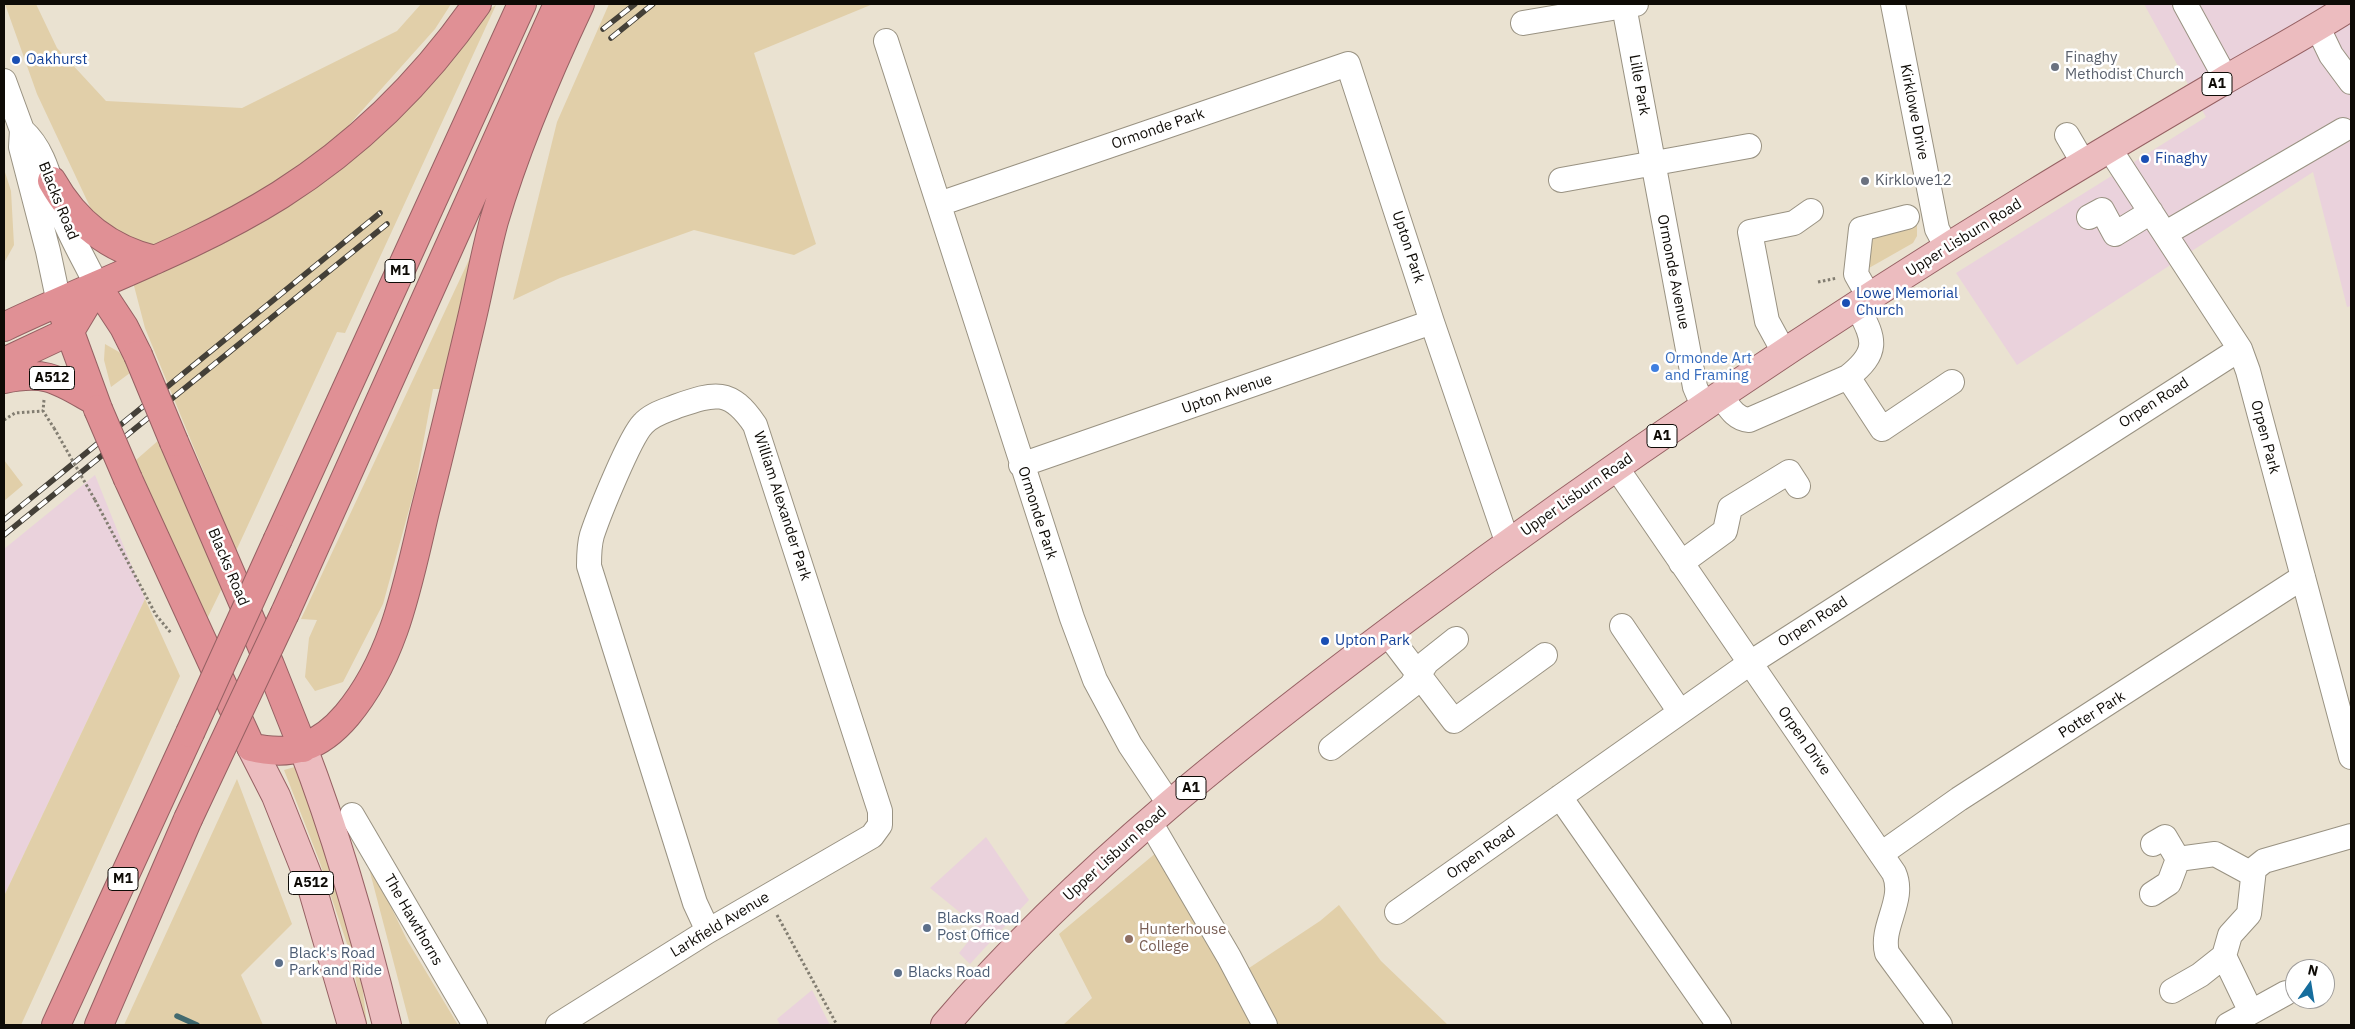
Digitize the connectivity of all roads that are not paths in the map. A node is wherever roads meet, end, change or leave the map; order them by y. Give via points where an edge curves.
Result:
1 (477, 4) edge
2 (522, 4) edge
3 (558, 4) edge
4 (580, 4) edge
5 (1893, 4) edge
6 (2185, 4) edge
7 (1630, 5) edge
8 (2351, 6) edge
9 (1523, 23) dead end
10 (2318, 28) junction
11 (886, 41) dead end
12 (1348, 64) joint
13 (2226, 79) junction
14 (4, 81) edge
15 (2351, 82) edge
16 (22, 130) junction
17 (2343, 130) dead end
18 (2067, 135) dead end
19 (1749, 146) dead end
20 (2109, 148) junction
21 (1653, 164) junction
22 (2084, 164) junction
23 (1561, 180) dead end
24 (52, 182) junction
25 (938, 204) junction
26 (1811, 211) dead end
27 (2151, 212) junction
28 (1907, 217) dead end
29 (2089, 217) dead end
30 (2166, 233) junction
31 (1948, 248) junction
32 (154, 260) junction
33 (97, 286) junction
34 (1863, 301) junction
35 (59, 303) junction
36 (1432, 322) junction
37 (4, 327) edge
38 (70, 331) junction
39 (2240, 349) junction
40 (1785, 354) junction
41 (4, 362) edge
42 (1848, 377) junction
43 (4, 379) edge
44 (1952, 382) dead end
45 (1713, 402) junction
46 (97, 405) junction
47 (1021, 465) junction
48 (1616, 467) junction
49 (1798, 486) dead end
50 (1508, 544) junction
51 (1680, 562) junction
52 (2303, 577) junction
53 (1622, 626) dead end
54 (1387, 633) junction
55 (1456, 639) dead end
56 (1545, 656) dead end
57 (1750, 664) junction
58 (1419, 674) junction
59 (1680, 712) junction
60 (251, 747) junction
61 (303, 748) junction
62 (1331, 748) dead end
63 (2351, 758) edge
64 (1560, 797) junction
65 (1160, 814) junction
66 (352, 815) dead end
67 (880, 825) joint
68 (2351, 836) edge
69 (2153, 844) dead end
70 (1881, 854) junction
71 (2178, 859) junction
72 (2252, 874) junction
73 (2152, 894) dead end
74 (1397, 912) dead end
75 (708, 931) junction
76 (2224, 956) junction
77 (2172, 991) dead end
78 (2285, 994) edge
79 (2251, 1012) junction
80 (954, 1023) edge
81 (56, 1025) edge
82 (99, 1025) edge
83 (352, 1025) edge
84 (387, 1025) edge
85 (475, 1025) edge
86 (558, 1025) edge
87 (1265, 1025) edge
88 (1719, 1025) edge
89 (1940, 1025) edge
90 (2228, 1025) edge

1 - 32 highway via 454,37 414,83 326,164 256,209
2 - 81 highway, M1, bridge
3 - 82 highway, M1, bridge via 285,612 188,819
4 - 61 highway via 548,74 494,222 411,570 388,645 375,674 346,717 327,734
5 - 31 street, Kirklowe Drive via 1937,229
6 - 13 street
7 - 9 street, Lille Park
7 - 21 street, Lille Park
8 - 10 main road, Upper Lisburn Road / A1
10 - 13 main road, Upper Lisburn Road / A1
10 - 15 street via 2331,55
11 - 25 street, Ormonde Park
12 - 25 street, Ormonde Park
12 - 36 street, Upton Park
13 - 20 main road, Upper Lisburn Road / A1
14 - 16 street, Blacks Road
16 - 24 street, Blacks Road via 34,141
16 - 35 street, Blacks Road via 21,146
17 - 30 street
18 - 22 street
19 - 21 street
20 - 22 main road, Upper Lisburn Road / A1
20 - 27 street, Orpen Park
21 - 23 street
21 - 45 street, Ormonde Avenue via 1695,387
22 - 31 main road, Upper Lisburn Road / A1
24 - 32 highway via 65,204 95,233 132,255
24 - 33 street, Blacks Road via 60,210
25 - 47 street, Ormonde Park
26 - 40 street via 1794,222 1750,232 1765,314
27 - 29 street via 2115,234 2102,210
27 - 30 street, Orpen Park
28 - 34 street via 1861,229 1856,274
30 - 39 street, Orpen Park
31 - 34 main road, Upper Lisburn Road / A1
32 - 33 highway
33 - 35 highway
33 - 38 highway
33 - 61 highway, Blacks Road / A512, bridge via 138,355
34 - 40 main road, Upper Lisburn Road / A1
34 - 42 street via 1873,337 1872,346 1861,366
35 - 37 highway
35 - 38 highway, Blacks Road / A512
36 - 47 street, Upton Avenue
36 - 50 street, Upton Park
38 - 41 highway, A512
38 - 46 highway, Blacks Road / A512
39 - 52 street, Orpen Park
39 - 57 street, Orpen Road
40 - 45 main road, Upper Lisburn Road / A1
42 - 44 street via 1882,429
42 - 45 street, Ormonde Avenue via 1749,420
43 - 46 highway, A512 via 27,374 43,375 62,382
45 - 48 main road, Upper Lisburn Road / A1
46 - 60 highway, Blacks Road / A512, bridge
47 - 65 street, Ormonde Park via 1095,680 1130,745
48 - 50 main road, Upper Lisburn Road / A1
48 - 51 street, Orpen Drive
49 - 51 street via 1789,472 1730,508 1725,531
50 - 54 main road, Upper Lisburn Road / A1
51 - 57 street, Orpen Drive
52 - 63 street, Orpen Park
52 - 70 street, Potter Park via 1959,799
53 - 59 street
54 - 58 street
54 - 65 main road, Upper Lisburn Road / A1 via 1258,732
55 - 58 street via 1427,662
56 - 58 street via 1454,721
57 - 59 street, Orpen Road
57 - 70 street, Orpen Drive
58 - 62 street via 1411,686
59 - 64 street, Orpen Road
60 - 61 highway via 274,752
60 - 83 main road, Blacks Road / A512 via 276,796 311,884
61 - 84 main road, Blacks Road / A512 via 334,833
64 - 74 street, Orpen Road
64 - 88 street
65 - 80 main road, Upper Lisburn Road / A1 via 1104,861 1018,944
65 - 87 street, Ormonde Park
66 - 85 street, The Hawthorns
67 - 75 street, Larkfield Avenue via 872,836
67 - 75 street, William Alexander Park via 880,812 756,425 744,407 721,396 708,396 654,415 637,432 592,535 589,566 695,902
68 - 72 street via 2264,861
69 - 71 street via 2165,837
70 - 89 street, Orpen Drive via 1897,881 1898,894 1885,944 1888,953
71 - 72 street via 2215,854
71 - 73 street via 2169,884
72 - 76 street via 2249,914 2230,935
75 - 86 street, Larkfield Avenue
76 - 77 street
76 - 79 street
78 - 79 street
79 - 90 street

